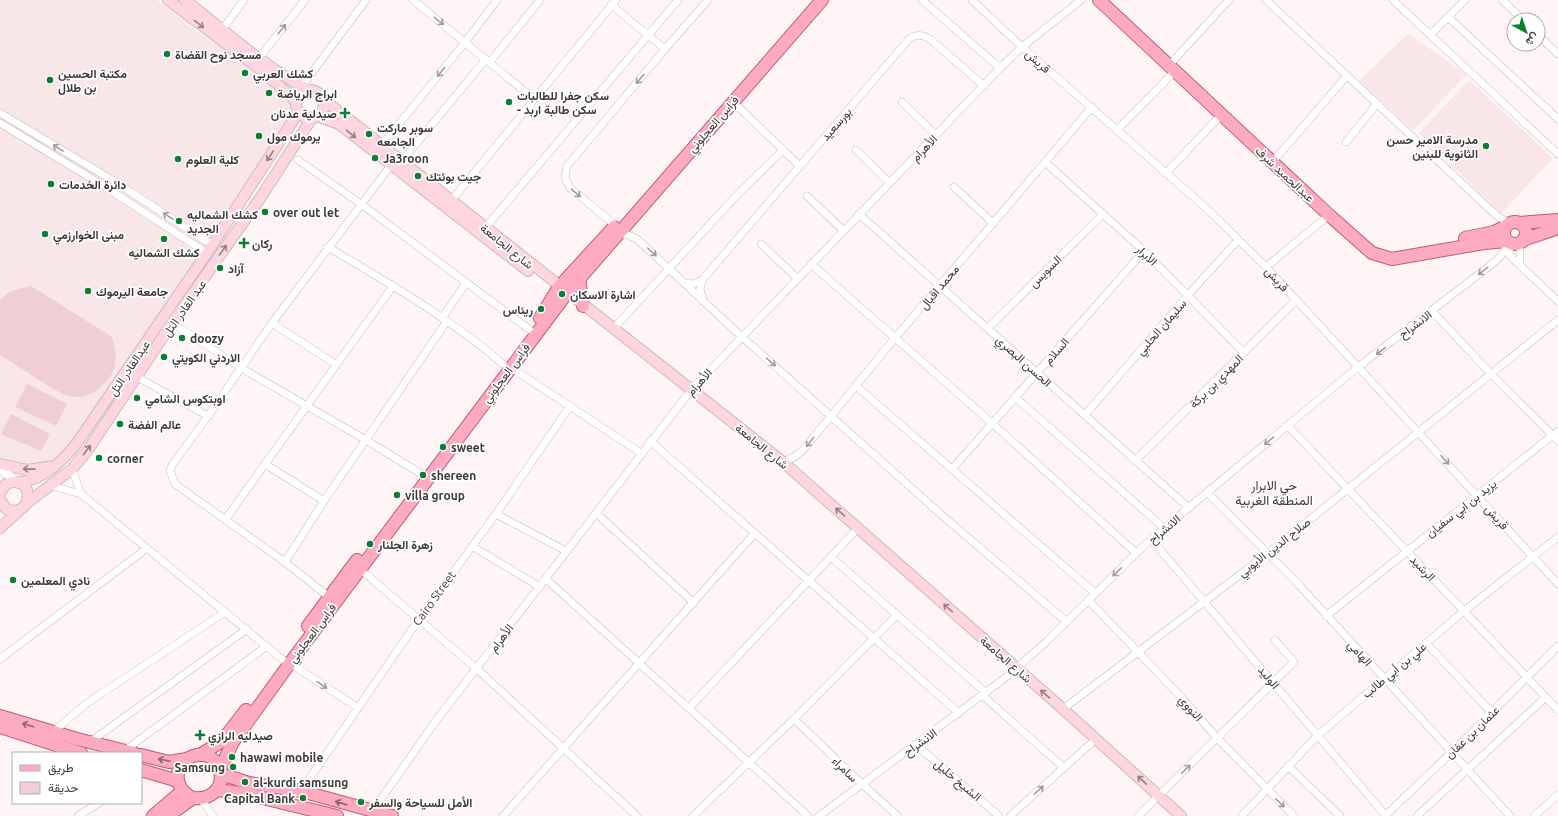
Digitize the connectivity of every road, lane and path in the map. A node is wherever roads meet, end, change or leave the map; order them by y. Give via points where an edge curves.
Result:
1 (168, 0) edge
2 (185, 0) edge
3 (244, 0) edge
4 (305, 0) edge
5 (366, 0) edge
6 (413, 0) edge
7 (496, 0) edge
8 (540, 0) edge
9 (678, 0) edge
10 (708, 0) edge
11 (812, 0) edge
12 (822, 0) edge
13 (922, 0) edge
14 (972, 0) edge
15 (1081, 0) edge
16 (1099, 0) edge
17 (1108, 0) edge
18 (1229, 0) edge
19 (1266, 0) edge
20 (1393, 0) edge
21 (1465, 0) edge
22 (1502, 0) edge
23 (613, 2) edge
24 (1514, 12) edge
25 (1448, 17) junction
26 (222, 30) junction
27 (648, 35) junction
28 (1430, 35) junction
29 (466, 42) junction
30 (1546, 43) edge
31 (1022, 47) junction
32 (665, 49) junction
33 (1558, 54) edge
34 (259, 58) junction
35 (488, 60) junction
36 (1174, 66) junction
37 (1000, 68) junction
38 (1346, 77) junction
39 (984, 86) junction
40 (306, 88) junction
41 (323, 99) junction
42 (534, 99) junction
43 (732, 101) junction
44 (902, 102) dead end
45 (1377, 104) junction
46 (297, 106) junction
47 (1092, 107) junction
48 (0, 113) edge
49 (1221, 114) junction
50 (314, 117) junction
51 (1558, 119) edge
52 (0, 123) edge
53 (1117, 130) junction
54 (936, 135) junction
55 (1346, 142) dead end
56 (382, 145) junction
57 (783, 150) junction
58 (856, 150) dead end
59 (1558, 154) edge
60 (1276, 158) junction
61 (298, 160) dead end
62 (401, 162) junction
63 (1045, 162) junction
64 (391, 165) junction
65 (800, 166) junction
66 (1166, 173) junction
67 (107, 177) junction
68 (890, 183) junction
69 (102, 185) junction
70 (954, 187) dead end
71 (807, 196) dead end
72 (451, 201) junction
73 (361, 204) junction
74 (859, 214) junction
75 (1103, 214) junction
76 (1328, 215) junction
77 (1558, 220) edge
78 (993, 223) junction
79 (1511, 224) junction
80 (485, 228) junction
81 (1558, 228) edge
82 (617, 229) junction
83 (843, 230) junction
84 (1238, 240) junction
85 (1514, 242) junction
86 (761, 244) dead end
87 (328, 247) junction
88 (210, 249) junction
89 (1144, 251) junction
90 (811, 264) junction
91 (1520, 266) junction
92 (1266, 267) junction
93 (669, 269) junction
94 (579, 278) junction
95 (797, 278) junction
96 (702, 280) junction
97 (466, 282) junction
98 (684, 283) junction
99 (393, 286) junction
100 (939, 286) junction
101 (561, 292) junction
102 (1188, 295) junction
103 (1296, 300) junction
104 (1558, 301) edge
105 (704, 303) junction
106 (583, 306) junction
107 (1432, 312) junction
108 (444, 319) junction
109 (1558, 320) edge
110 (172, 323) junction
111 (272, 323) junction
112 (988, 328) junction
113 (530, 330) junction
114 (613, 330) junction
115 (741, 336) junction
116 (895, 338) junction
117 (1244, 353) junction
118 (335, 364) junction
119 (507, 366) junction
120 (241, 368) junction
121 (1358, 368) junction
122 (1037, 373) junction
123 (1491, 374) junction
124 (137, 377) junction
125 (856, 386) junction
126 (691, 390) junction
127 (1016, 398) junction
128 (306, 406) junction
129 (570, 406) junction
130 (1085, 415) junction
131 (208, 416) junction
132 (832, 416) junction
133 (993, 424) junction
134 (1288, 426) junction
135 (1419, 432) junction
136 (1556, 436) edge
137 (366, 440) junction
138 (650, 441) junction
139 (641, 453) junction
140 (1135, 461) junction
141 (783, 462) junction
142 (0, 464) edge
143 (265, 464) junction
144 (58, 465) junction
145 (0, 467) edge
146 (72, 468) junction
147 (953, 468) junction
148 (423, 475) junction
149 (17, 482) junction
150 (52, 486) junction
151 (1348, 488) junction
152 (1208, 492) junction
153 (81, 494) junction
154 (1477, 495) junction
155 (0, 499) edge
156 (324, 501) junction
157 (25, 505) junction
158 (1189, 508) junction
159 (596, 513) junction
160 (496, 514) junction
161 (225, 520) junction
162 (0, 528) edge
163 (858, 528) junction
164 (1164, 528) junction
165 (755, 533) junction
166 (1558, 537) edge
167 (1151, 539) junction
168 (472, 546) junction
169 (146, 549) junction
170 (566, 551) junction
171 (1407, 551) junction
172 (1136, 553) junction
173 (1267, 554) junction
174 (830, 557) junction
175 (1534, 558) junction
176 (285, 562) junction
177 (360, 569) junction
178 (546, 579) junction
179 (809, 580) junction
180 (1558, 584) edge
181 (540, 587) junction
182 (1095, 593) junction
183 (328, 597) junction
184 (1088, 600) junction
185 (1205, 602) junction
186 (694, 603) junction
187 (1464, 611) junction
188 (225, 612) junction
189 (897, 615) junction
190 (1326, 616) junction
191 (419, 619) junction
192 (1067, 622) junction
193 (247, 629) junction
194 (873, 639) junction
195 (1274, 640) dead end
196 (1426, 643) junction
197 (267, 646) junction
198 (1558, 646) edge
199 (1138, 652) junction
200 (0, 659) edge
201 (287, 661) junction
202 (640, 664) junction
203 (477, 669) junction
204 (1016, 669) junction
205 (1527, 678) junction
206 (1384, 679) junction
207 (1274, 682) junction
208 (984, 694) junction
209 (1546, 697) junction
210 (358, 708) junction
211 (689, 708) junction
212 (1063, 709) junction
213 (1558, 710) edge
214 (959, 713) junction
215 (1492, 713) junction
216 (0, 716) edge
217 (794, 719) junction
218 (0, 727) edge
219 (53, 732) junction
220 (1318, 736) junction
221 (1217, 738) junction
222 (1096, 739) junction
223 (90, 742) junction
224 (916, 745) junction
225 (564, 748) junction
226 (78, 752) edge
227 (129, 752) edge
228 (1452, 752) junction
229 (142, 755) edge
230 (200, 755) junction
231 (187, 759) junction
232 (748, 762) junction
233 (1288, 766) junction
234 (1064, 768) junction
235 (1469, 769) junction
236 (142, 770) edge
237 (221, 771) junction
238 (862, 784) junction
239 (180, 786) junction
240 (217, 790) junction
241 (1266, 790) junction
242 (301, 791) junction
243 (1158, 796) junction
244 (1558, 796) edge
245 (197, 799) junction
246 (97, 804) edge
247 (372, 812) junction
248 (324, 815) edge
249 (78, 816) edge
250 (153, 816) edge
251 (168, 816) edge
252 (213, 816) edge
253 (337, 816) edge
254 (392, 816) edge
255 (503, 816) edge
256 (638, 816) edge
257 (694, 816) edge
258 (808, 816) edge
259 (819, 816) edge
260 (898, 816) edge
261 (999, 816) edge
262 (1010, 816) edge
263 (1138, 816) edge
264 (1181, 816) edge
265 (1242, 816) edge
266 (1294, 816) edge
267 (1340, 816) edge
268 (1385, 816) edge
269 (1417, 816) edge
270 (1510, 816) edge
271 (1534, 816) edge

1 -> 46 main road via 263,72
2 - 26 main road
3 - 26 street
34 -> 4 street
5 - 40 street
6 -> 29 street
7 - 29 street
8 - 35 street
9 - 27 street
10 - 32 street
11 - 82 main road, فراس العجلوني
12 - 43 main road, فراس العجلوني
13 - 37 street
14 - 31 street, قريش
15 - 31 street, الأهرام
16 - 36 main road, عبدالحميد شرف
17 - 36 main road, عبدالحميد شرف
18 - 36 street
19 - 38 street
20 - 28 street
21 - 25 street
22 - 24 street
23 - 27 street
23 - 42 street
25 - 28 street
25 - 51 street
26 - 34 main road
27 - 32 street
27 - 80 street
28 - 59 street
29 - 35 street
29 -> 56 street
30 - 33 street
31 - 37 street, الأهرام
31 - 47 street, قريش
32 -> 82 street via 567,166 565,178 570,188
34 - 40 main road
35 - 42 street
35 - 62 street
36 - 49 main road, عبدالحميد شرف
36 - 53 street
36 - 60 main road, عبدالحميد شرف
37 - 39 street, الأهرام
38 - 45 street
38 - 60 street
39 - 54 street, الأهرام
39 - 65 street, بورسعيد via 930,39 914,35
40 - 41 main road via 318,92
40 - 46 main road
41 - 50 main road via 324,107
41 - 56 main road, شارع الجامعة
42 - 72 street
43 - 57 street
43 - 82 main road, فراس العجلوني
44 - 54 street
45 - 55 street
45 - 79 street via 1497,216
46 - 50 main road via 304,116
46 -> 88 main road, عبدالقادر التل via 291,124
47 - 53 street, قريش
47 - 63 street, محمد اقبال
67 -> 48 street
49 - 66 street
49 - 76 main road, عبدالحميد شرف
50 -> 64 main road, شارع الجامعة via 339,124
110 -> 50 main road, عبد القادر التل
52 - 69 street
53 - 66 street, قريش
54 - 68 street, الأهرام
56 - 62 main road, شارع الجامعة
57 - 65 street
57 - 93 street via 737,195
58 - 68 street
60 - 79 main road, عبدالحميد شرف via 1359,236 1384,252 1404,252 1494,232
61 - 73 street
62 - 72 main road, شارع الجامعة
63 - 75 street, الأبرار
63 - 78 street, محمد اقبال
64 - 73 street
64 - 101 main road, شارع الجامعة
65 - 96 street, بورسعيد
66 - 84 street, قريش
67 - 69 street
88 -> 67 street
68 - 74 street, الأهرام
69 - 88 street
70 - 78 street
71 - 83 street
72 - 80 main road, شارع الجامعة
73 - 87 street
73 - 97 street
74 - 83 street, الأهرام
74 - 100 street, الحسن البصري
75 - 89 street, الأبرار
75 - 112 street, السويس
76 - 85 main road, عبدالحميد شرف via 1366,249 1392,259 1484,243
76 - 92 street
77 - 79 main road, عبدالحميد شرف
78 - 100 street, محمد اقبال
79 - 85 main road via 1504,235
79 - 85 main road via 1525,230
80 - 101 main road, شارع الجامعة
81 - 85 main road, عبدالحميد شرف
82 -> 93 street via 637,239
82 - 94 main road, فراس العجلوني
82 - 101 main road, فراس العجلوني
83 - 90 street, الأهرام
84 - 92 street, قريش
84 - 102 street, سليمان الحلبي
85 - 91 street
85 - 91 street via 1509,254
85 -> 107 street, الانشراح via 1496,261
86 - 95 street
87 - 99 street
87 - 111 street
88 - 144 main road, عبدالقادر التل via 77,443
89 - 102 street, الأبرار
89 - 122 street, السلام
90 - 95 street, الأهرام
90 - 116 street
91 - 104 street
92 - 103 street, قريش
93 - 98 street
93 - 114 street
94 - 101 main road, فراس العجلوني
94 - 106 main road
95 - 115 street, الأهرام
96 - 98 street via 693,284
96 - 105 street via 701,294
97 - 108 street
97 - 113 street
98 - 105 street
99 - 108 street
99 - 118 street
100 - 112 street, الحسن البصري
100 - 116 street, محمد اقبال
101 - 106 main road, شارع الجامعة
101 - 113 main road, فراس العجلوني
101 - 119 main road, فراس العجلوني
102 - 117 street, الأبرار
102 - 130 street, سليمان الحلبي
103 - 117 street, المهدي بن بركة
103 - 121 street, قريش
105 - 115 street
106 - 114 main road, شارع الجامعة
107 -> 121 street, الانشراح
107 - 123 street
108 - 119 street
108 - 137 street
109 - 123 street, صلاح الدين الأيوبي
110 - 120 street
110 - 124 main road, عبد القادر التل
111 - 118 street
111 - 120 street
112 - 122 street, الحسن البصري
113 - 119 main road, فراس العجلوني
114 - 126 main road, شارع الجامعة
115 - 126 street, الأهرام
115 -> 132 street
116 - 125 street, محمد اقبال
116 - 133 street
117 - 140 street, المهدي بن بركة
118 - 128 street
119 - 129 street
119 - 148 main road, فراس العجلوني
119 - 177 main road, فراس العجلوني
120 - 128 street
120 - 131 street
121 - 134 street, الانشراح
121 - 135 street, قريش
122 - 127 street, السلام
122 - 130 street, الحسن البصري
123 - 135 street, صلاح الدين الأيوبي
123 - 136 street
124 - 131 street
146 -> 124 main road, عبد القادر التل via 88,450
125 - 132 street, محمد اقبال
125 - 147 street
126 - 138 street, الأهرام
126 - 141 main road, شارع الجامعة
127 - 133 street, السلام
127 - 164 street
128 - 137 street
128 - 143 street
129 - 139 street
129 - 160 street, Cairo Street
130 - 140 street, الحسن البصري
131 - 161 street via 170,471 175,484
132 -> 141 street, محمد اقبال via 804,450
132 - 192 street via 944,517
133 - 147 street, السلام
133 - 172 street
134 - 151 street, الرشيد
134 -> 152 street, الانشراح
135 - 151 street, صلاح الدين الأيوبي
135 -> 154 street, قريش
136 - 154 street, يزيد بن ابي سفيان
137 - 148 street
137 - 156 street
138 - 139 street, الأهرام
138 - 165 street
139 - 159 street, الأهرام
140 - 158 street, الحسن البصري
163 -> 141 main road, شارع الجامعة
144 -> 142 main road via 27,470
143 - 156 street
143 - 161 street
144 - 149 main road, عبدالقادر التل via 36,479
145 - 149 street
146 - 150 main road, عبد القادر التل
146 - 153 street
147 - 182 street
148 - 183 main road, فراس العجلوني
149 - 155 main road via 6,484
149 - 157 main road via 23,485 28,494
150 - 153 street
150 - 157 main road, عبد القادر التل
151 - 171 street, الرشيد
151 - 173 street, صلاح الدين الأيوبي
152 - 158 street, الانشراح
152 - 173 street, الهامي
153 - 169 street
154 - 171 street, يزيد بن ابي سفيان
154 - 175 street, قريش
155 - 157 main road via 15,511
156 - 176 street
157 - 162 main road, عبد القادر التل
158 - 164 street, الانشراح
159 - 170 street, الأهرام
159 - 186 street
160 - 168 street, Cairo Street
160 - 170 street
161 - 176 street
163 - 174 street
204 -> 163 main road, شارع الجامعة
164 - 167 street, الانشراح
165 - 179 street
165 - 186 street
166 - 175 street, علي بن أبي طالب
167 - 172 street, الانشراح
167 - 185 street, الوليد
168 - 181 street
168 - 191 street, Cairo Street
169 - 188 street
169 - 200 street
170 - 178 street, الأهرام
171 - 187 street, الرشيد
171 - 190 street, يزيد بن ابي سفيان
172 -> 182 street, الانشراح
173 - 185 street, صلاح الدين الأيوبي
173 - 190 street, الهامي
174 - 179 street
174 - 189 street
175 - 180 street, قريش
175 - 187 street, علي بن أبي طالب
176 - 183 street
177 - 191 street
177 - 201 main road, فراس العجلوني
178 - 181 street, الأهرام
178 - 202 street
179 - 194 street
179 - 211 street
181 - 203 street, الأهرام
182 - 184 street, الانشراح
183 - 201 main road, فراس العجلوني
184 - 192 street, الانشراح
184 - 199 street, النووي
185 - 199 street, صلاح الدين الأيوبي
185 - 207 street, الوليد
186 - 202 street
187 - 196 street, علي بن أبي طالب
187 - 205 street, الرشيد
188 - 193 street
188 - 219 street via 87,703
189 - 194 street
189 - 208 street
190 - 206 street, الهامي
191 - 203 street
191 - 210 street, Cairo Street
192 - 204 street, الانشراح
193 - 197 street
193 - 223 street
194 - 214 street
194 - 217 street
195 - 207 street via 1294,662
196 - 206 street, علي بن أبي طالب
196 - 215 street
197 - 201 street
197 - 227 street
198 - 205 street, عثمان بن عفان
199 - 212 street, صلاح الدين الأيوبي
199 - 221 street, النووي
201 -> 210 street
201 - 230 main road, فراس العجلوني via 228,735
201 - 237 main road, فراس العجلوني via 233,742
202 - 211 street
202 - 225 street
203 - 225 street
203 - 247 street, الأهرام via 435,722
204 - 208 street, الانشراح
212 -> 204 main road, شارع الجامعة
205 - 209 street, الرشيد
205 - 215 street, عثمان بن عفان
206 - 220 street, علي بن أبي طالب
206 - 228 street, الهامي
207 - 220 street, الوليد
207 - 221 street
208 - 214 street, الانشراح
208 - 234 street
209 - 213 street, الرشيد
209 - 235 street
210 - 242 street, Cairo Street
211 - 232 street
212 - 222 main road, شارع الجامعة
214 - 224 street, الانشراح
215 - 228 street, عثمان بن عفان
219 -> 216 main road
217 - 232 street
217 - 238 street, سامراء
218 - 226 main road
219 - 223 main road
220 - 233 street, علي بن أبي طالب
220 - 268 street, الوليد
221 - 241 street, النووي
243 -> 221 street
222 - 234 street
243 -> 222 main road, شارع الجامعة
223 - 227 main road
224 - 238 street, الانشراح
224 - 261 street, الشيخ خليل
225 - 255 street
225 - 256 street
228 - 235 street, الهامي
228 - 268 street, عثمان بن عفان
231 -> 229 main road via 169,762
230 - 231 main road
230 - 237 main road via 212,759
231 - 239 main road via 179,770
232 - 257 street
232 - 258 street
233 - 241 street, علي بن أبي طالب
233 - 267 street
262 -> 234 street
235 - 269 street
235 - 270 street, الهامي
236 - 239 main road
237 - 240 main road
237 - 242 main road via 249,783
238 - 259 street, الانشراح
238 - 260 street, سامراء
239 - 245 main road
239 - 250 main road
240 - 245 main road via 213,794
240 - 248 main road via 242,793
241 - 265 street, علي بن أبي طالب
241 -> 266 street, النووي
247 -> 242 main road
243 - 263 street
243 - 264 main road, شارع الجامعة
244 - 271 street
245 - 251 main road
245 - 252 street
246 - 249 street
247 - 254 main road
248 - 253 main road

